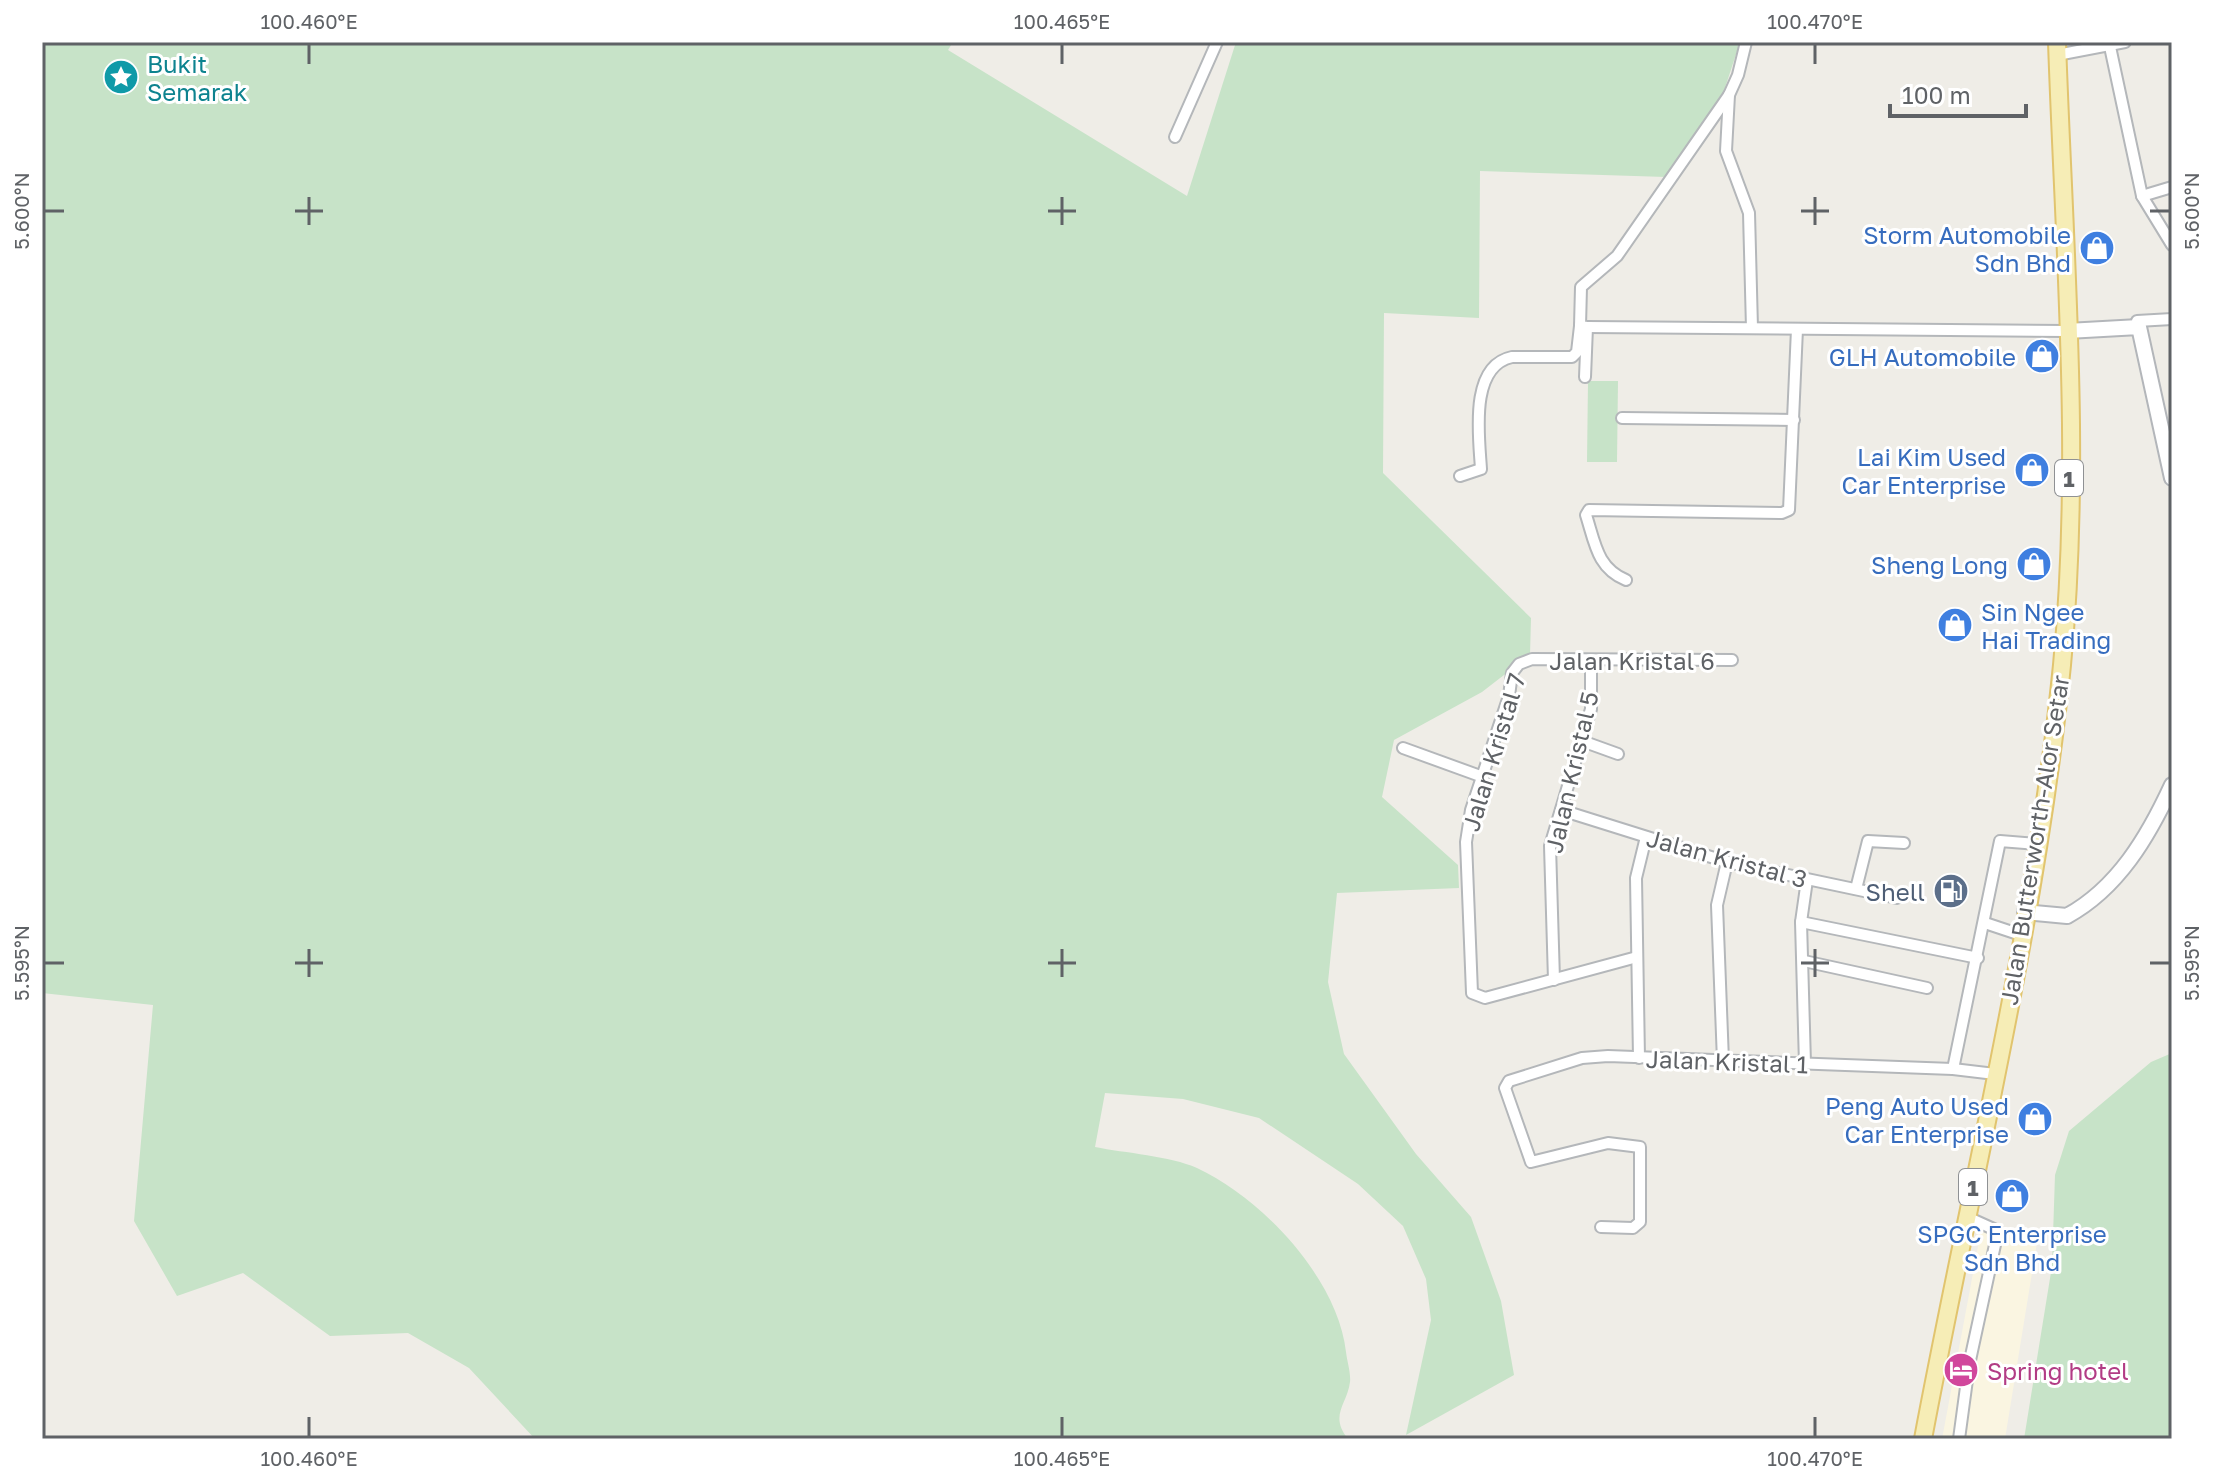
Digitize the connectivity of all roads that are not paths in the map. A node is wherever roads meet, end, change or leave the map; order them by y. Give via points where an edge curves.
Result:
1 (1217, 42) edge
2 (1746, 42) edge
3 (2125, 42) edge
4 (2109, 44) edge
5 (2057, 48) edge
6 (1729, 95) junction
7 (1175, 137) dead end
8 (2172, 187) edge
9 (2142, 196) junction
10 (2172, 245) edge
11 (2172, 319) edge
12 (2137, 321) dead end
13 (1584, 326) junction
14 (1752, 328) junction
15 (1797, 329) junction
16 (2067, 331) junction
17 (1585, 377) dead end
18 (1622, 418) dead end
19 (1794, 420) junction
20 (1460, 476) dead end
21 (2172, 478) edge
22 (1626, 580) dead end
23 (1532, 659) joint
24 (1591, 660) junction
25 (1732, 660) dead end
26 (1582, 741) junction
27 (1403, 748) dead end
28 (1618, 754) dead end
29 (1483, 777) junction
30 (2172, 785) edge
31 (1561, 810) junction
32 (1646, 837) junction
33 (1904, 843) dead end
34 (2038, 844) junction
35 (1727, 862) junction
36 (1807, 880) junction
37 (1856, 889) junction
38 (1897, 898) dead end
39 (2025, 912) junction
40 (1801, 922) junction
41 (1985, 923) junction
42 (2021, 935) junction
43 (1637, 957) junction
44 (1978, 958) junction
45 (1804, 961) junction
46 (1554, 980) junction
47 (1927, 988) dead end
48 (1639, 1058) junction
49 (1723, 1061) junction
50 (1805, 1064) junction
51 (1953, 1069) junction
52 (1995, 1074) junction
53 (1967, 1217) junction
54 (1601, 1227) dead end
55 (1923, 1439) edge
56 (1959, 1439) edge

1 - 7 street
2 - 6 street
3 - 4 street
4 - 5 street
4 - 9 street
5 - 16 main road, Jalan Butterworth-Alor Setar / 1
6 - 13 street via 1617,256 1581,287
6 - 14 street via 1726,151 1748,203
8 - 9 street
9 - 10 street
11 - 12 street
13 - 14 street
13 - 17 street
13 - 20 street via 1572,357 1512,357 1490,370 1479,415 1481,469
14 - 15 street
15 - 16 street
15 - 19 street
16 - 21 street via 2139,327
16 - 34 main road, Jalan Butterworth-Alor Setar / 1 via 2067,577 2062,664
18 - 19 street
19 - 22 street via 1792,505 1782,513 1589,510 1586,515 1602,564
23 - 24 street, Jalan Kristal 6
23 - 29 street, Jalan Kristal 7 via 1512,673
24 - 25 street, Jalan Kristal 6
24 - 26 street, Jalan Kristal 5 via 1591,709
26 - 28 street
26 - 31 street, Jalan Kristal 5
27 - 29 street
29 - 46 street, Jalan Kristal 7 via 1466,842 1470,989 1485,998
30 - 39 street via 2117,877 2067,916
31 - 32 street, Jalan Kristal 3
31 - 46 street, Jalan Kristal 5 via 1549,867
32 - 35 street, Jalan Kristal 3
32 - 43 street via 1636,878
33 - 37 street via 1868,841
34 - 39 main road, Jalan Butterworth-Alor Setar / 1
34 - 41 street via 2000,841
35 - 36 street, Jalan Kristal 3
35 - 49 street via 1717,905
36 - 37 street, Jalan Kristal 3
36 - 40 street
37 - 38 street, Jalan Kristal 3
39 - 42 main road, Jalan Butterworth-Alor Setar / 1
40 - 44 street
40 - 45 street
41 - 42 street
41 - 44 street
42 - 52 main road, Jalan Butterworth-Alor Setar / 1
43 - 46 street
43 - 48 street
44 - 51 street
45 - 47 street
45 - 50 street
48 - 49 street, Jalan Kristal 1
48 - 54 street, Jalan Kristal 1 via 1582,1058 1506,1084 1531,1162 1608,1143 1640,1147 1640,1222 1633,1228
49 - 50 street, Jalan Kristal 1
50 - 51 street, Jalan Kristal 1
51 - 52 street, Jalan Kristal 1
52 - 53 main road, Jalan Butterworth-Alor Setar / 1
53 - 55 main road, Jalan Butterworth-Alor Setar / 1
53 - 56 street via 1998,1231

